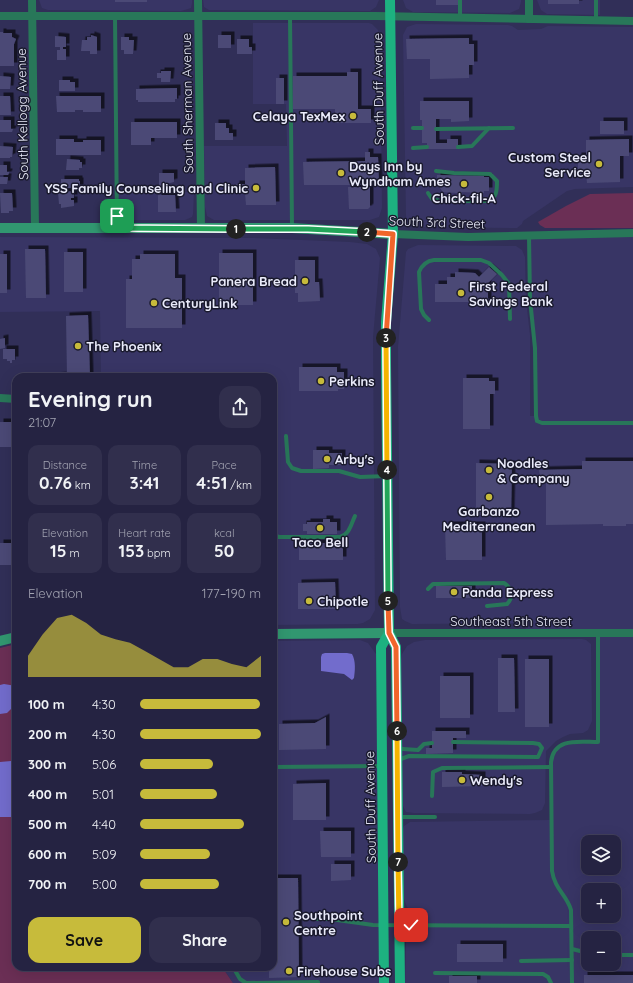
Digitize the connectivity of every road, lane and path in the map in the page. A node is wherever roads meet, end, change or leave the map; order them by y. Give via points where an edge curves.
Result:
1 (32, 0) edge
2 (198, 0) edge
3 (390, 0) edge
4 (460, 0) edge
5 (530, 0) edge
6 (596, 0) edge
7 (0, 16) edge
8 (32, 16) junction
9 (115, 16) junction
10 (198, 16) junction
11 (290, 16) junction
12 (390, 16) junction
13 (460, 18) junction
14 (529, 19) junction
15 (596, 20) junction
16 (633, 21) edge
17 (413, 128) dead end
18 (422, 128) dead end
19 (489, 128) junction
20 (514, 128) dead end
21 (436, 129) dead end
22 (427, 147) dead end
23 (458, 147) dead end
24 (413, 148) dead end
25 (436, 171) dead end
26 (428, 193) dead end
27 (0, 228) edge
28 (35, 228) junction
29 (117, 228) junction
30 (292, 228) junction
31 (201, 229) junction
32 (633, 233) edge
33 (393, 234) junction
34 (529, 236) junction
35 (510, 319) dead end
36 (429, 320) dead end
37 (0, 398) edge
38 (12, 399) edge
39 (633, 423) edge
40 (286, 436) dead end
41 (387, 476) junction
42 (355, 516) dead end
43 (277, 536) edge
44 (428, 589) dead end
45 (487, 606) dead end
46 (389, 633) junction
47 (598, 633) junction
48 (633, 633) edge
49 (277, 634) edge
50 (12, 638) edge
51 (0, 641) edge
52 (453, 742) dead end
53 (432, 743) dead end
54 (398, 747) junction
55 (398, 760) junction
56 (382, 766) junction
57 (277, 767) edge
58 (551, 767) junction
59 (432, 796) dead end
60 (398, 817) junction
61 (435, 817) dead end
62 (317, 919) dead end
63 (384, 925) junction
64 (399, 925) junction
65 (571, 926) junction
66 (572, 949) junction
67 (581, 951) edge
68 (621, 955) edge
69 (633, 955) edge
70 (572, 960) junction
71 (521, 961) dead end
72 (235, 971) edge
73 (435, 973) dead end
74 (318, 982) dead end
75 (384, 983) edge
76 (400, 983) edge
77 (551, 983) edge
78 (572, 983) edge

1 - 8 street, South Kellogg Avenue
2 - 10 street, South Sherman Avenue
3 - 12 main road, South Duff Avenue
4 - 13 lane
5 - 14 street
6 - 15 lane
7 - 8 street
8 - 9 street
8 - 28 street, South Kellogg Avenue
9 - 10 street
9 - 29 lane
10 - 11 street
10 - 31 street, South Sherman Avenue
11 - 12 street
11 - 30 lane
12 - 13 street
12 - 33 main road, South Duff Avenue
13 - 14 street
14 - 15 street
15 - 16 street
17 - 18 lane
19 - 20 lane
19 - 21 lane
19 - 23 lane via 472,146
22 - 24 lane
25 - 26 lane via 490,174 497,181 496,195 487,202 440,201
27 - 28 main road, South 3rd Street
28 - 29 main road, South 3rd Street
29 - 31 main road, South 3rd Street
30 - 31 main road, South 3rd Street
30 - 33 main road, South 3rd Street
32 - 34 street, South 3rd Street
33 - 34 street, South 3rd Street
33 - 41 main road, South Duff Avenue via 386,344
34 - 39 lane via 537,421
35 - 36 lane via 509,284 489,263 481,260 434,260 428,261 419,272 421,310
37 - 38 street
40 - 41 lane via 288,462 292,468 301,471 339,471 360,477
41 - 46 main road, South Duff Avenue
42 - 43 lane via 345,536
44 - 45 lane via 433,584 504,583 508,586 511,597 507,604
46 - 47 street, Southeast 5th Street
46 - 49 main road
46 - 54 main road, South Duff Avenue via 396,647
46 - 56 main road, South Duff Avenue via 381,648
47 - 48 street, Southeast 5th Street
47 - 58 lane via 598,742 562,744 551,756
50 - 51 main road
52 - 55 lane via 533,743 539,744 542,748 538,757 409,756
53 - 54 lane via 424,744 418,750
54 - 55 main road, South Duff Avenue
55 - 60 main road, South Duff Avenue
56 - 57 lane
56 - 63 main road, South Duff Avenue
58 - 59 lane via 442,768 433,772
58 - 65 lane via 553,879 570,907
60 - 61 lane
60 - 64 main road, South Duff Avenue
62 - 63 lane
63 - 64 lane
63 - 75 main road, South Duff Avenue
64 - 65 lane
64 - 76 main road, South Duff Avenue
65 - 66 lane
66 - 67 lane
66 - 70 lane
68 - 69 lane
70 - 71 lane
70 - 78 lane
72 - 74 lane via 246,983
73 - 77 lane via 543,974

